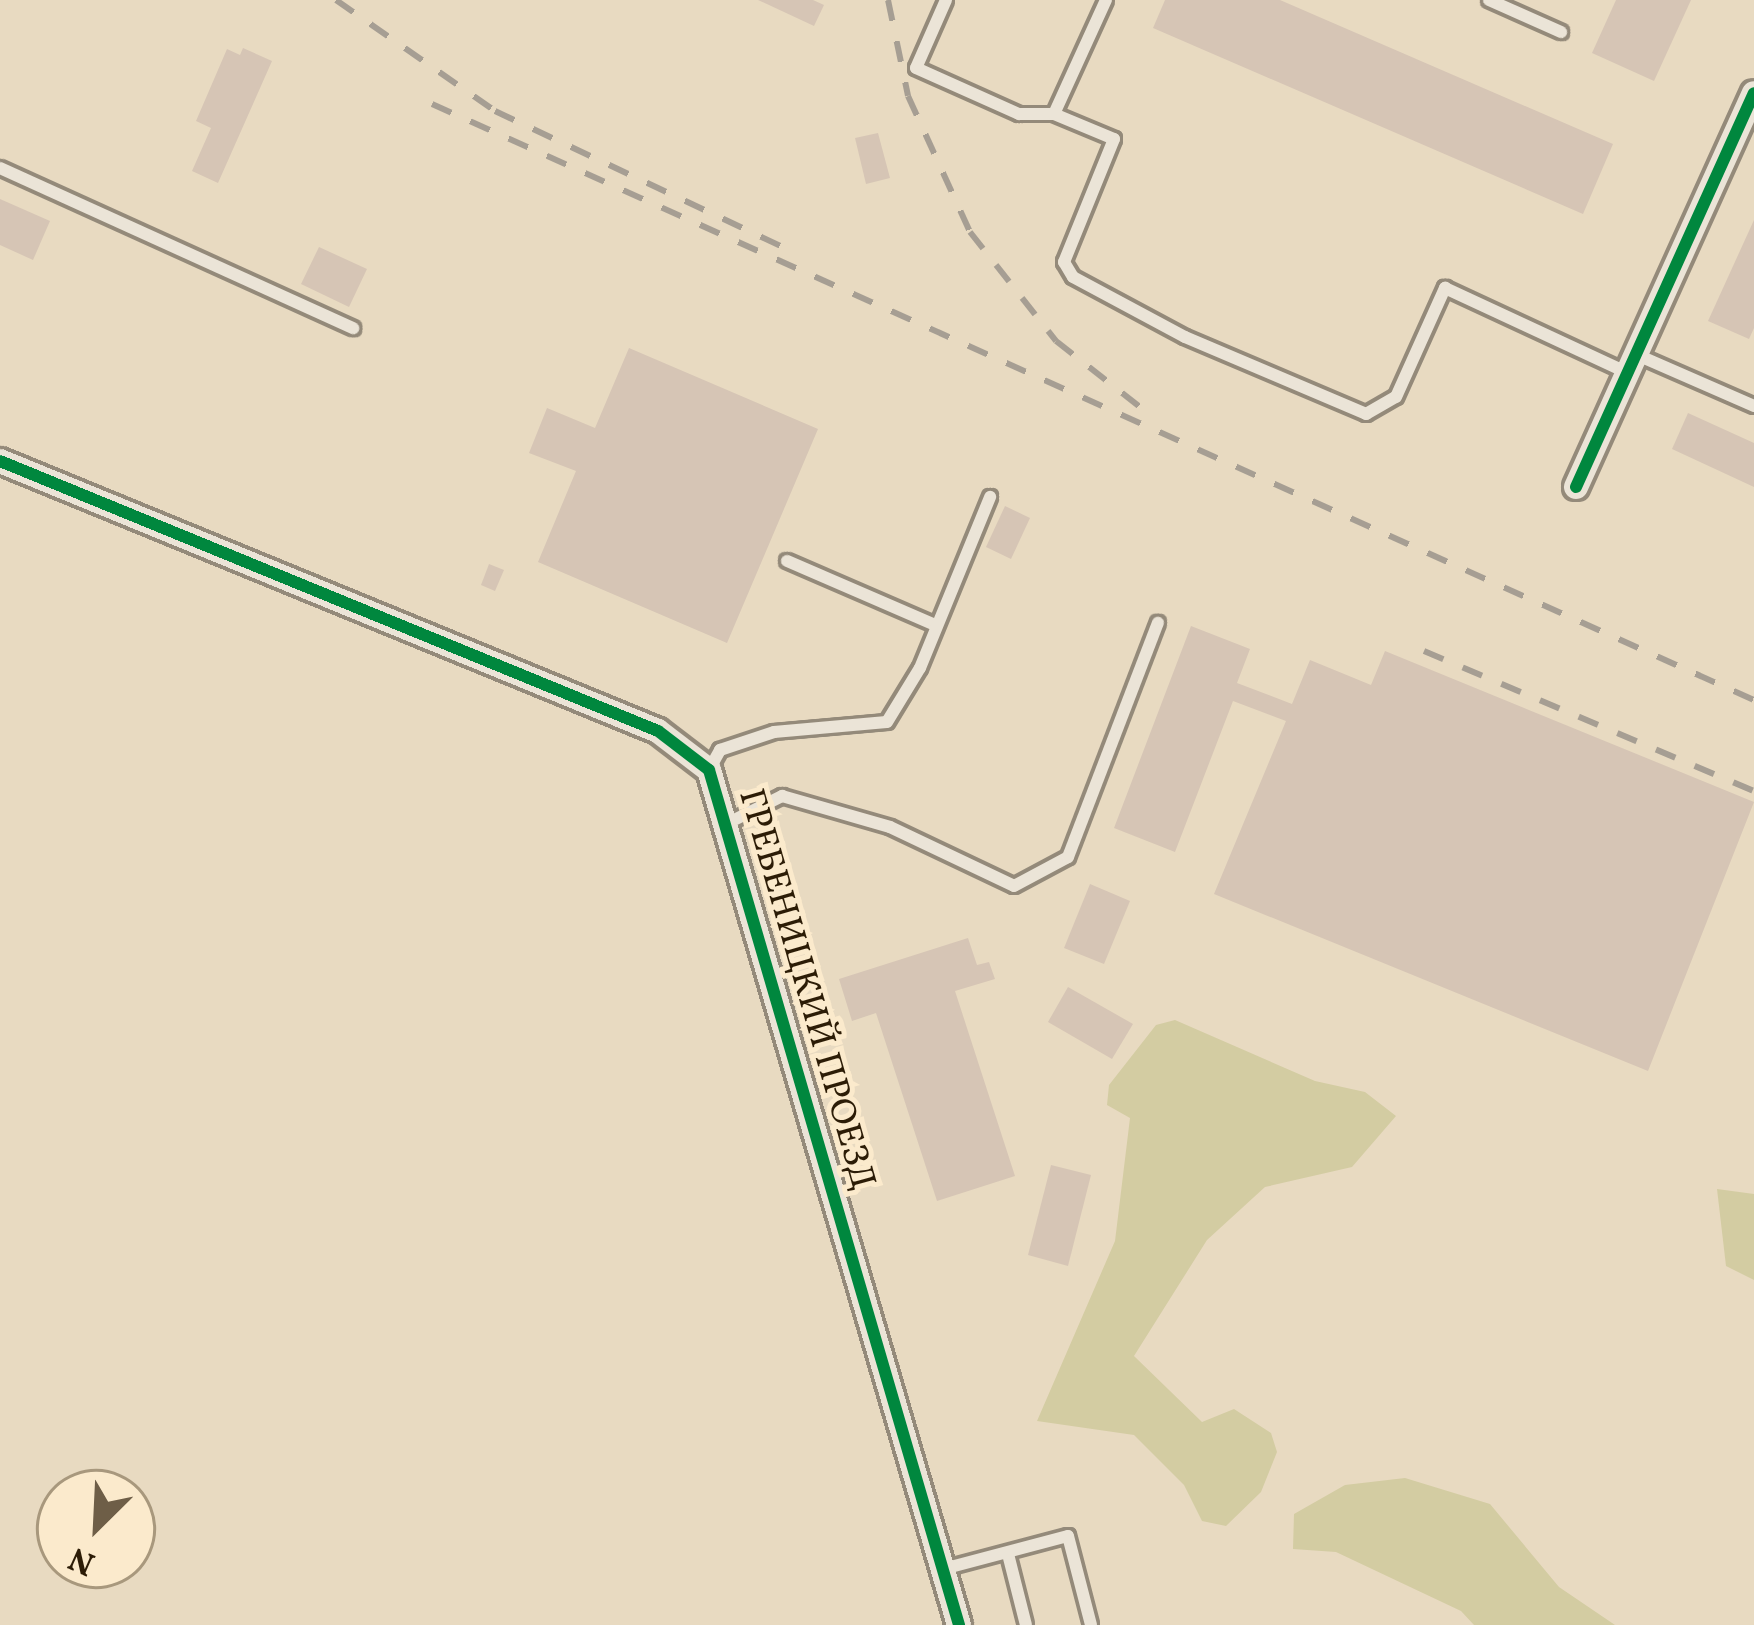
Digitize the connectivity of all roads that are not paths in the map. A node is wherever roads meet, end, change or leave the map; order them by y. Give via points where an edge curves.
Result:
1 (946, 0) edge
2 (1106, 0) edge
3 (1489, 0) edge
4 (1561, 32) dead end
5 (1754, 93) edge
6 (1054, 114) junction
7 (1745, 137) edge
8 (0, 168) edge
9 (353, 328) dead end
10 (1630, 363) junction
11 (1754, 406) edge
12 (0, 461) edge
13 (1576, 487) dead end
14 (990, 497) dead end
15 (787, 561) dead end
16 (1159, 623) dead end
17 (937, 626) junction
18 (709, 770) junction
19 (725, 825) junction
20 (1008, 1554) junction
21 (943, 1569) junction
22 (959, 1625) edge
23 (1025, 1625) edge
24 (1091, 1625) edge

1 - 6 lane via 916,68 1018,114
2 - 6 lane
3 - 4 lane
5 - 7 street
6 - 10 lane via 1114,140 1064,262 1072,277 1185,337 1366,415 1396,397 1445,288
7 - 10 street
8 - 9 lane
10 - 11 lane
10 - 13 street
12 - 18 street, ГРЕБЕНИЦКИЙ ПРОЕЗД via 658,731
14 - 17 lane
15 - 17 lane
16 - 19 lane via 1068,857 1014,886 890,827 782,796
17 - 18 lane via 887,722 774,732 720,750
18 - 19 street, ГРЕБЕНИЦКИЙ ПРОЕЗД
19 - 21 street, ГРЕБЕНИЦКИЙ ПРОЕЗД
20 - 21 lane
20 - 23 lane
20 - 24 lane via 1068,1536
21 - 22 street, ГРЕБЕНИЦКИЙ ПРОЕЗД

